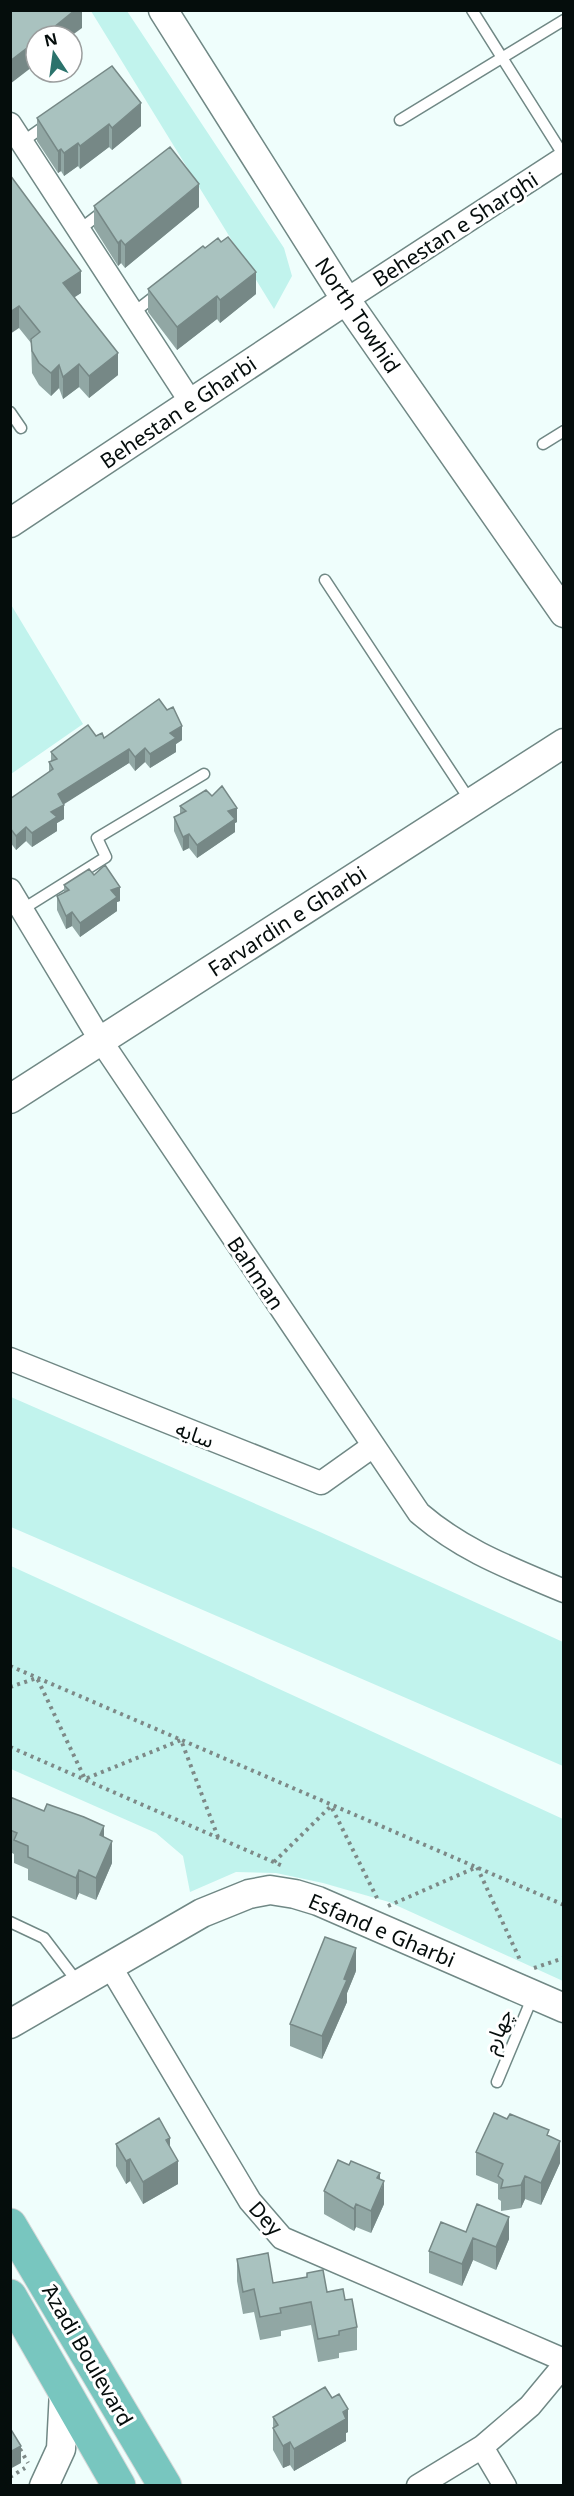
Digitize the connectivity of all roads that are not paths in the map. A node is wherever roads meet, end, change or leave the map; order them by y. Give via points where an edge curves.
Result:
1 (163, 10) edge
2 (472, 10) edge
3 (564, 20) edge
4 (502, 59) junction
5 (61, 114) edge
6 (400, 120) dead end
7 (16, 133) edge
8 (564, 157) edge
9 (116, 201) edge
10 (79, 230) junction
11 (169, 285) edge
12 (345, 300) junction
13 (133, 313) junction
14 (192, 404) junction
15 (10, 412) edge
16 (21, 428) dead end
17 (564, 431) edge
18 (543, 444) dead end
19 (10, 523) edge
20 (325, 580) dead end
21 (564, 613) edge
22 (564, 743) edge
23 (204, 774) dead end
24 (471, 802) junction
25 (17, 899) edge
26 (101, 1041) junction
27 (10, 1099) edge
28 (10, 1359) edge
29 (373, 1446) junction
30 (564, 1591) edge
31 (10, 1922) edge
32 (110, 1966) junction
33 (79, 1984) junction
34 (533, 1995) junction
35 (564, 2008) edge
36 (10, 2024) edge
37 (497, 2082) dead end
38 (10, 2225) edge
39 (10, 2296) edge
40 (564, 2360) edge
41 (564, 2365) edge
42 (64, 2391) junction
43 (482, 2447) junction
44 (44, 2486) edge
45 (119, 2486) edge
46 (165, 2486) edge
47 (418, 2486) edge
48 (505, 2486) edge

1 - 12 street, North Towhid
2 - 4 lane
3 - 4 lane
4 - 6 lane
4 - 8 lane
5 - 7 lane
7 - 10 street
8 - 12 street, Behestan e Sharghi
9 - 10 lane
10 - 13 street
11 - 13 lane
12 - 14 street, Behestan e Gharbi
12 - 21 street, North Towhid
13 - 14 street
14 - 19 street, Behestan e Gharbi
15 - 16 lane
17 - 18 lane
20 - 24 lane
22 - 24 street, Farvardin e Gharbi
23 - 25 lane via 97,838 106,857
24 - 26 street, Farvardin e Gharbi
25 - 26 street, Bahman
26 - 27 street, Farvardin e Gharbi
26 - 29 street, Bahman
28 - 29 street, سایه via 321,1483
29 - 30 street, Bahman via 419,1513 443,1534 472,1552
31 - 33 lane via 44,1938
32 - 33 street, Esfand e Gharbi
32 - 34 street, Esfand e Gharbi via 202,1912 230,1899 270,1890 318,1901
32 - 40 street, Dey via 249,2201 282,2238
33 - 36 street, Esfand e Gharbi
34 - 35 street, Esfand e Gharbi
34 - 37 lane, چهارم
38 - 46 main road, َAzadi Boulevard
39 - 42 main road, َAzadi Boulevard
41 - 43 street via 530,2406
42 - 44 street via 61,2448
42 - 45 main road, َAzadi Boulevard
43 - 47 street
43 - 48 street

